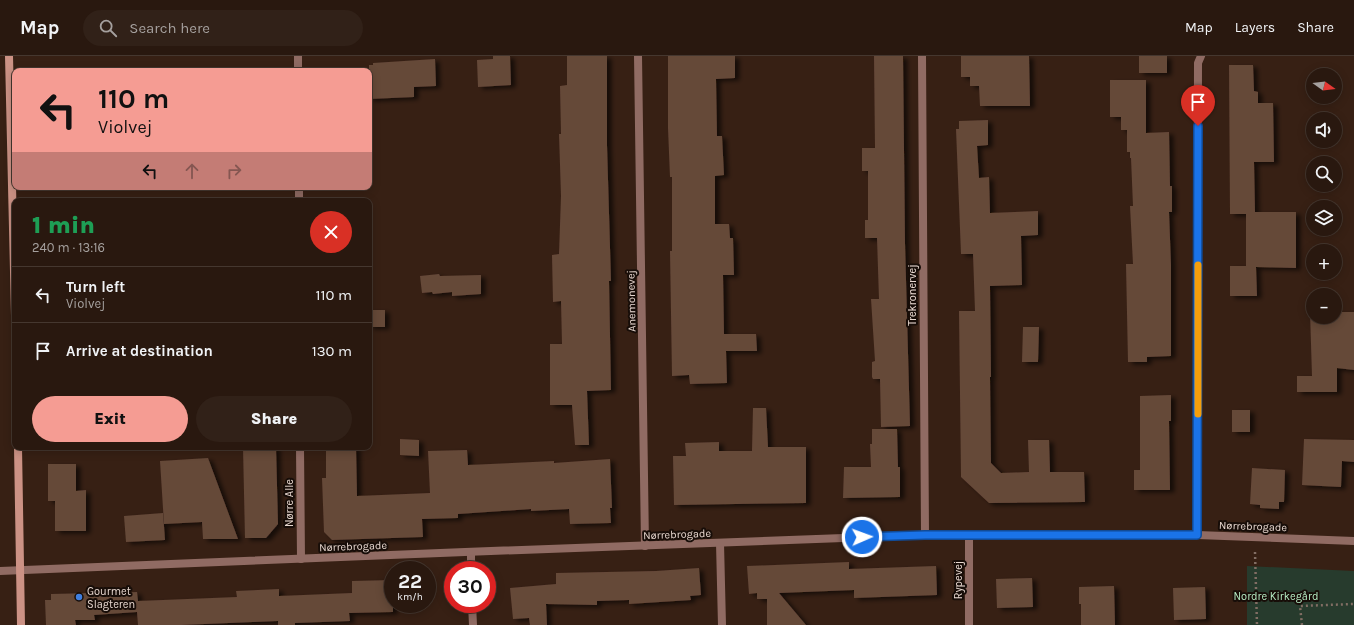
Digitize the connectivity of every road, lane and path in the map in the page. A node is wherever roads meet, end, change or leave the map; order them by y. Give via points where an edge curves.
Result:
1 (9, 56) edge
2 (298, 56) edge
3 (638, 56) edge
4 (922, 56) edge
5 (1201, 56) edge
6 (298, 68) edge
7 (12, 185) edge
8 (18, 450) edge
9 (300, 450) edge
10 (925, 535) junction
11 (1197, 535) junction
12 (969, 536) junction
13 (1255, 537) junction
14 (1354, 542) edge
15 (720, 543) junction
16 (645, 546) junction
17 (471, 552) junction
18 (301, 559) junction
19 (471, 561) edge
20 (21, 571) junction
21 (0, 572) edge
22 (1354, 604) edge
23 (472, 613) edge
24 (21, 625) edge
25 (473, 625) edge
26 (722, 625) edge
27 (969, 625) edge
28 (1257, 625) edge
29 (1302, 625) edge

1 - 7 street
2 - 6 street
3 - 16 street, Anemonevej
4 - 10 street, Trekronervej
5 - 11 street via 1198,63
8 - 20 street
9 - 18 street, Nørre Alle
10 - 12 street, Nørrebrogade
10 - 15 street, Nørrebrogade
11 - 12 street, Nørrebrogade
11 - 13 street, Nørrebrogade
12 - 27 street, Rypevej
13 - 14 street, Nørrebrogade
13 - 28 path
15 - 16 street, Nørrebrogade
15 - 26 street
16 - 17 street, Nørrebrogade
17 - 18 street, Nørrebrogade
17 - 19 street
18 - 20 street, Nørrebrogade
20 - 21 street, Nørrebrogade
20 - 24 street
22 - 29 path via 1300,606
23 - 25 street

